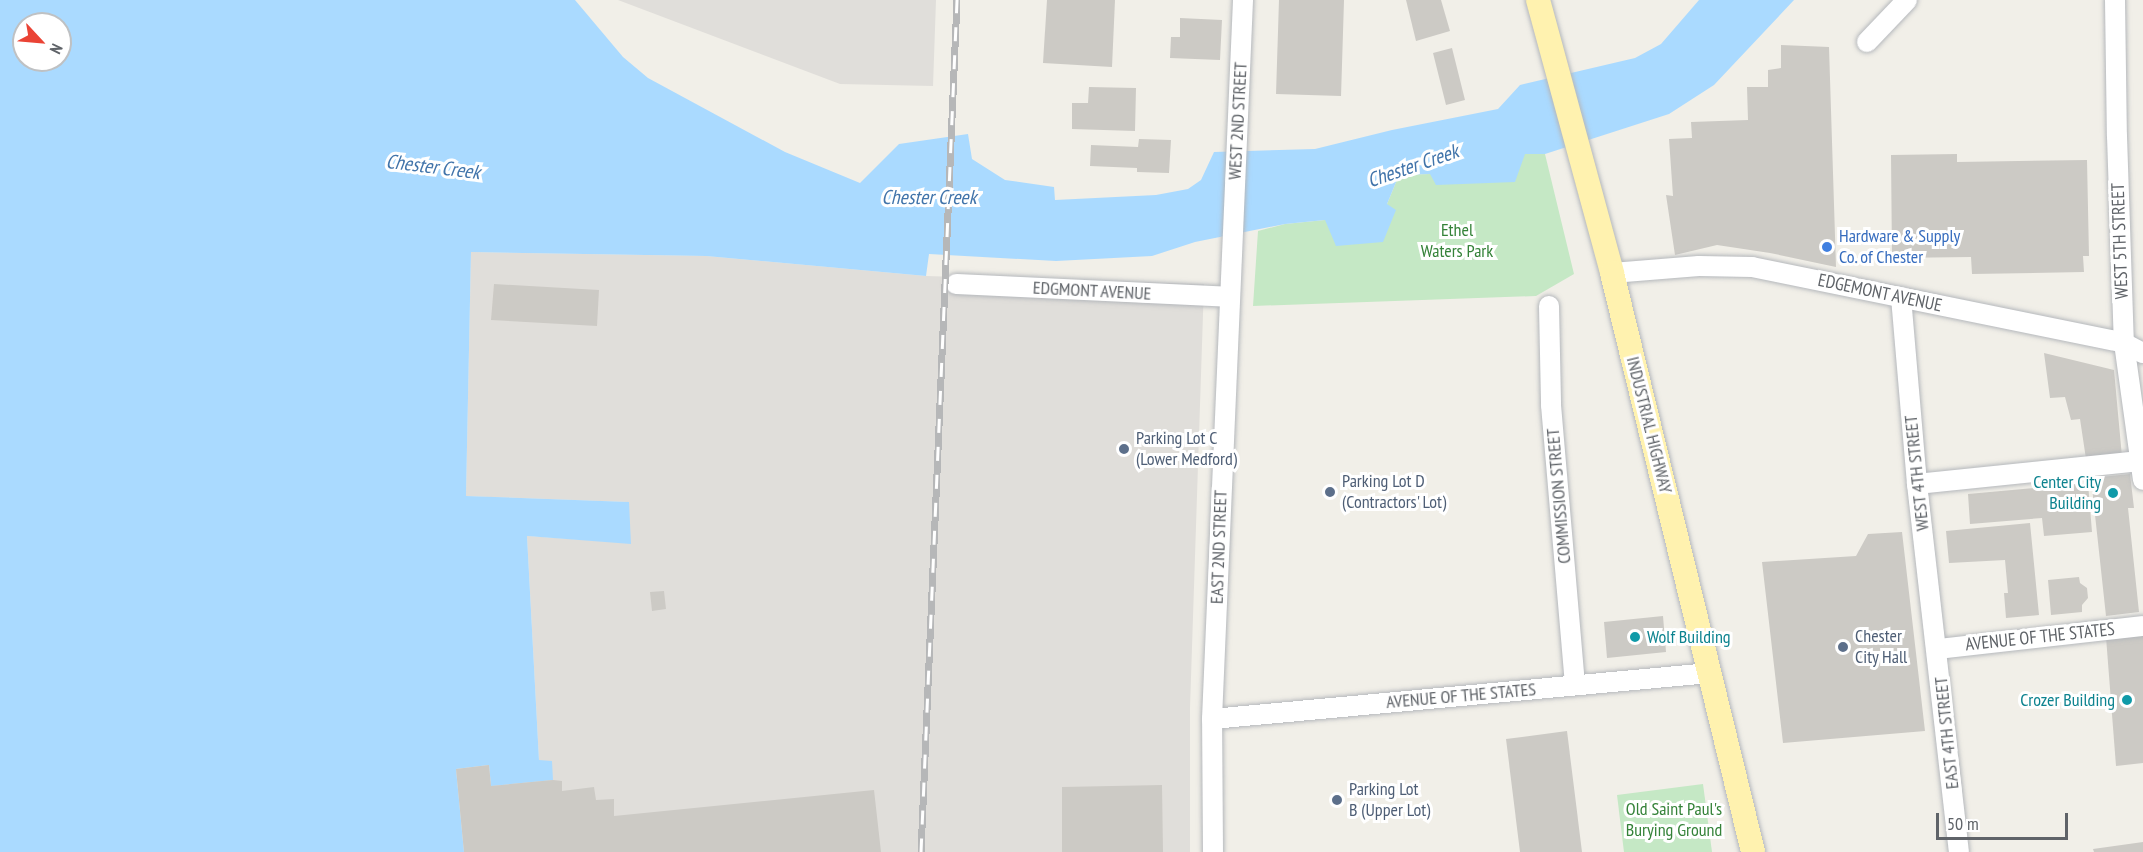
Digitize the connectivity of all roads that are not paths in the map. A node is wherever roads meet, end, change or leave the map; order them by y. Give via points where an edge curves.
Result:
1 (1243, 0) edge
2 (1538, 0) edge
3 (1907, 0) edge
4 (2115, 0) edge
5 (1867, 42) dead end
6 (1232, 242) joint
7 (1612, 273) junction
8 (956, 284) dead end
9 (1229, 297) junction
10 (1900, 297) junction
11 (1549, 306) dead end
12 (2124, 343) junction
13 (2143, 353) edge
14 (2142, 470) edge
15 (1917, 484) junction
16 (2143, 626) edge
17 (1938, 649) junction
18 (1710, 673) junction
19 (1575, 685) junction
20 (1212, 718) junction
21 (1213, 852) edge
22 (1753, 852) edge
23 (1959, 852) edge

1 - 6 street, WEST 2ND STREET
2 - 7 main road, INDUSTRIAL HIGHWAY
3 - 5 street
4 - 12 street, WEST 5TH STREET
6 - 9 street, EAST 2ND STREET
7 - 10 street, EDGEMONT AVENUE via 1699,266 1752,267
7 - 18 main road, INDUSTRIAL HIGHWAY
8 - 9 street, EDGMONT AVENUE
9 - 20 street, EAST 2ND STREET
10 - 12 street, EDGEMONT AVENUE
10 - 15 street, WEST 4TH STREET
11 - 19 street, COMMISSION STREET via 1551,405
12 - 13 street, EDGEMONT AVENUE
12 - 14 street, WEST 5TH STREET
14 - 15 street
15 - 17 street, WEST 4TH STREET
16 - 17 street, AVENUE OF THE STATES
17 - 23 street, EAST 4TH STREET
18 - 19 street, AVENUE OF THE STATES
18 - 22 main road, INDUSTRIAL HIGHWAY
19 - 20 street, AVENUE OF THE STATES
20 - 21 street, EAST 2ND STREET

